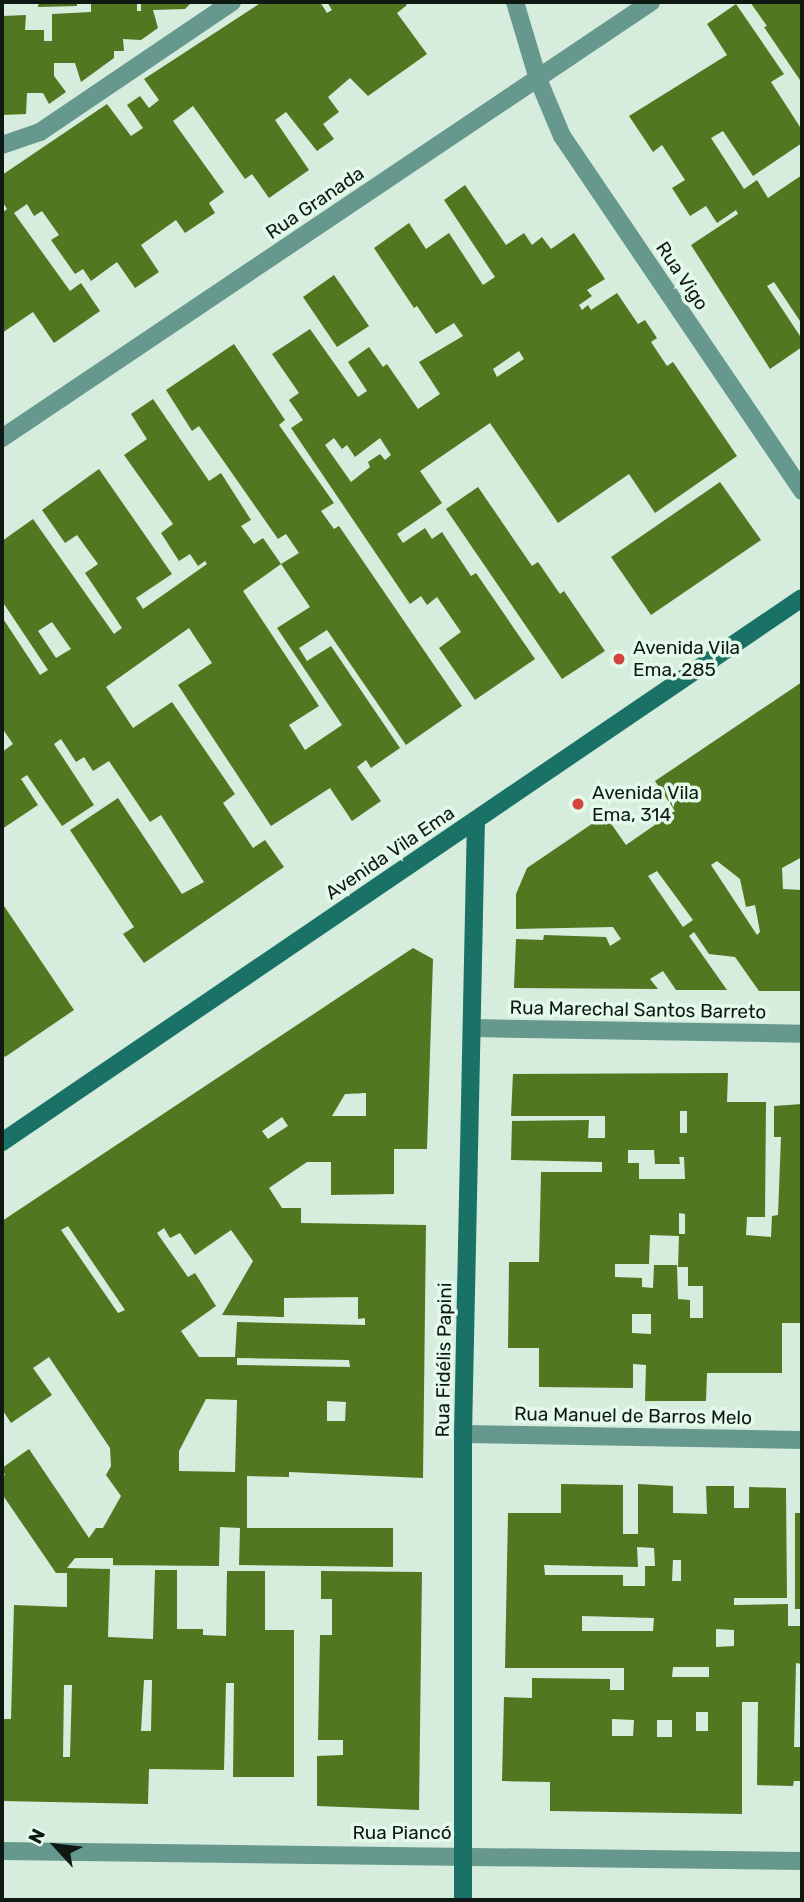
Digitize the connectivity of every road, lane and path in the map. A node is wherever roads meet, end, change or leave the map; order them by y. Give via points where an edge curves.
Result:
1 (232, 2) edge
2 (515, 2) edge
3 (651, 2) edge
4 (538, 79) junction
5 (2, 145) edge
6 (2, 438) edge
7 (802, 491) edge
8 (802, 598) edge
9 (475, 820) junction
10 (472, 1028) junction
11 (802, 1034) edge
12 (2, 1142) edge
13 (463, 1434) junction
14 (802, 1440) edge
15 (2, 1851) edge
16 (464, 1854) junction
17 (802, 1861) edge
18 (463, 1900) edge

1 - 5 street via 40,132
2 - 4 street, Rua Vigo
3 - 4 street, Rua Granada
4 - 6 street, Rua Granada
4 - 7 street, Rua Vigo via 562,136
8 - 9 street, Avenida Vila Ema
9 - 10 street, Rua Fidélis Papini
9 - 12 street, Avenida Vila Ema
10 - 11 street, Rua Marechal Santos Barreto
10 - 13 street, Rua Fidélis Papini
13 - 14 street, Rua Manuel de Barros Melo
13 - 16 street, Rua Fidélis Papini
15 - 16 street, Rua Piancó
16 - 17 street, Rua Piancó
16 - 18 street, Rua Fidélis Papini

